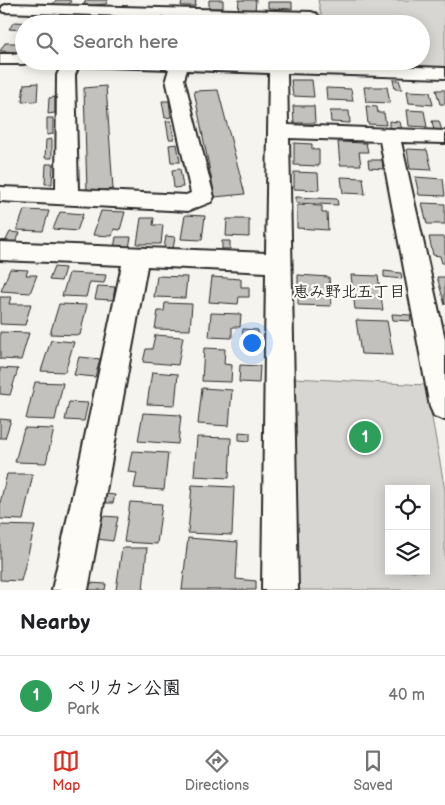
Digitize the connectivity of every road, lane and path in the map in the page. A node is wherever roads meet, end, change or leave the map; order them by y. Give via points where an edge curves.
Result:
1 (308, 0) edge
2 (8, 10) edge
3 (160, 15) edge
4 (311, 15) edge
5 (0, 59) edge
6 (15, 60) edge
7 (68, 70) edge
8 (178, 70) edge
9 (278, 70) edge
10 (398, 70) edge
11 (445, 73) edge
12 (277, 131) junction
13 (389, 135) junction
14 (445, 137) edge
15 (0, 194) edge
16 (67, 197) junction
17 (0, 250) edge
18 (136, 257) junction
19 (278, 263) junction
20 (445, 407) edge
21 (70, 590) edge
22 (280, 590) edge

1 - 4 street
2 - 3 street
5 - 6 street
7 - 16 street
8 - 16 street via 175,79 203,197 188,203
9 - 12 street
10 - 11 street
12 - 13 street
12 - 19 street
13 - 14 street
13 - 20 street
15 - 16 street
17 - 18 street
18 - 19 street
18 - 21 street
19 - 22 street

